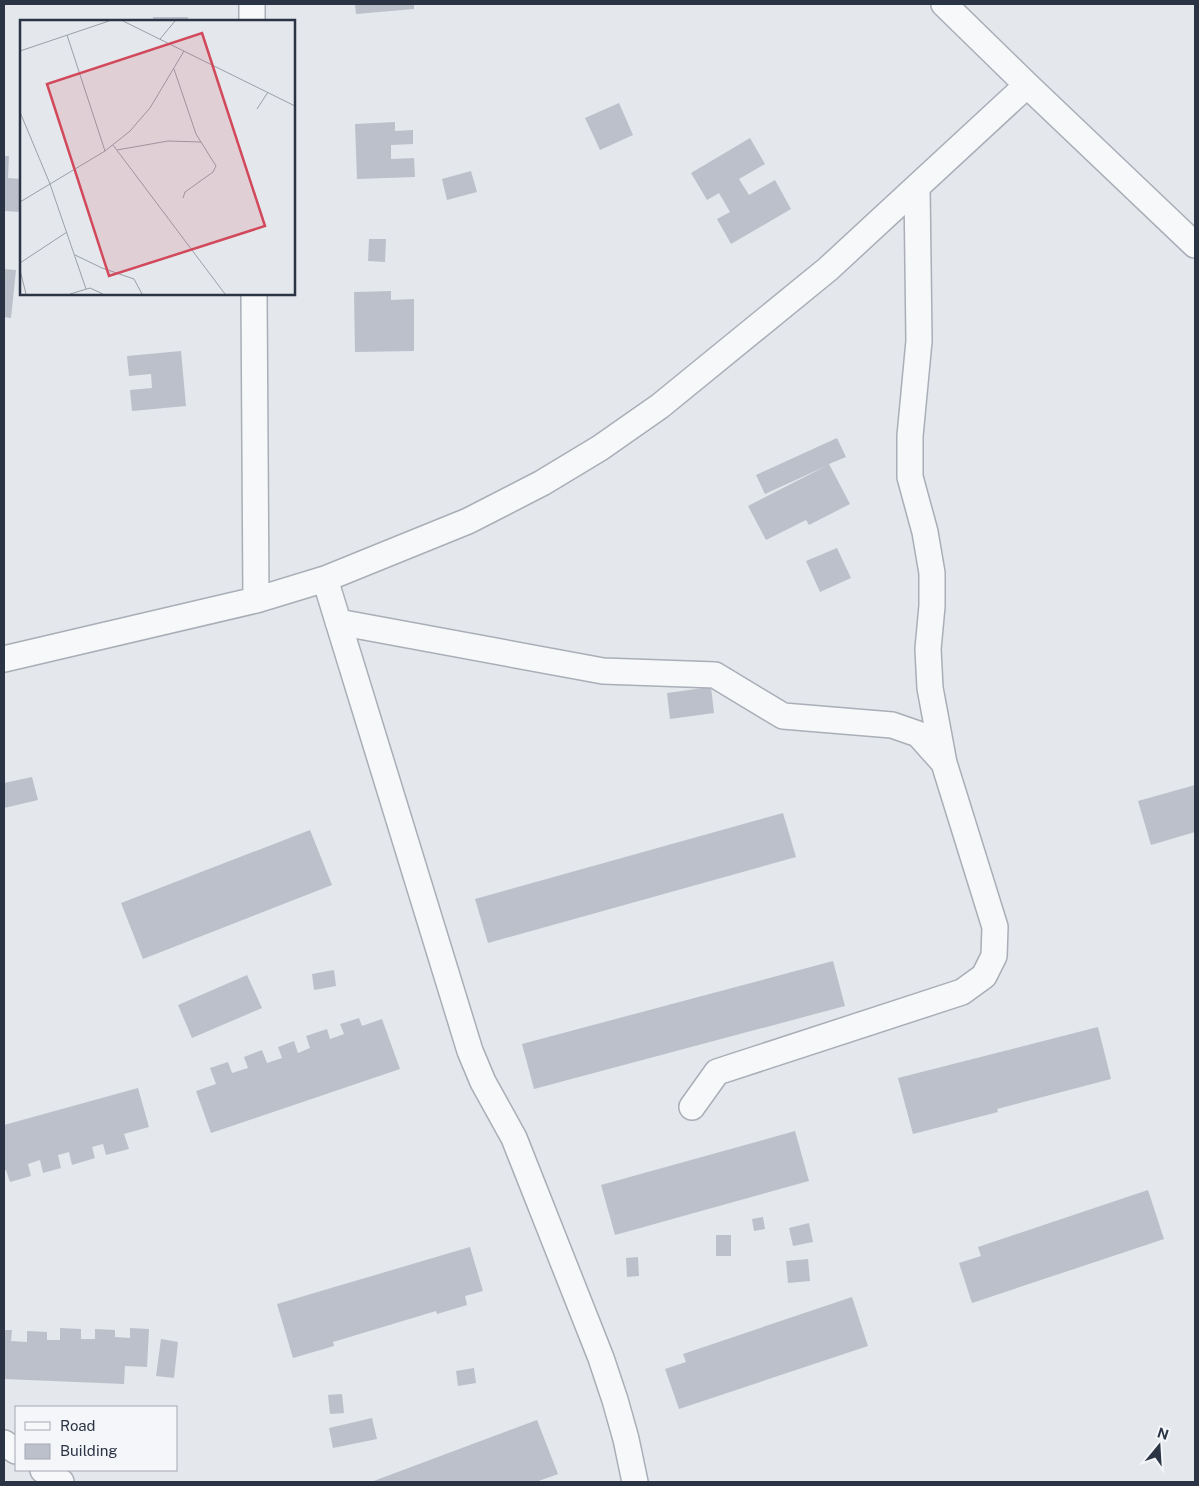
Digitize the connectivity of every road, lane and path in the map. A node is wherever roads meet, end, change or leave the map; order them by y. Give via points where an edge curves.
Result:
1 (252, 4) edge
2 (944, 4) edge
3 (252, 20) edge
4 (1027, 85) junction
5 (917, 187) junction
6 (1195, 245) edge
7 (254, 295) edge
8 (325, 579) junction
9 (256, 600) junction
10 (338, 622) junction
11 (4, 658) edge
12 (944, 763) junction
13 (692, 1107) dead end
14 (4, 1443) edge
15 (15, 1450) edge
16 (44, 1471) edge
17 (61, 1482) edge
18 (635, 1482) edge

1 - 3 street
2 - 4 street
4 - 5 street
4 - 6 street
5 - 8 street via 828,269 660,406 600,448 542,483 468,521
5 - 12 street via 919,342 910,436 910,477 932,574 928,650 930,688
7 - 9 street
8 - 9 street
8 - 10 street
9 - 11 street
10 - 12 street via 603,671 714,675 783,716 892,725 918,734
10 - 18 street via 470,1051 514,1138 601,1358 622,1423
12 - 13 street via 994,927 994,956 984,976 962,992 718,1072
14 - 15 street
16 - 17 street

